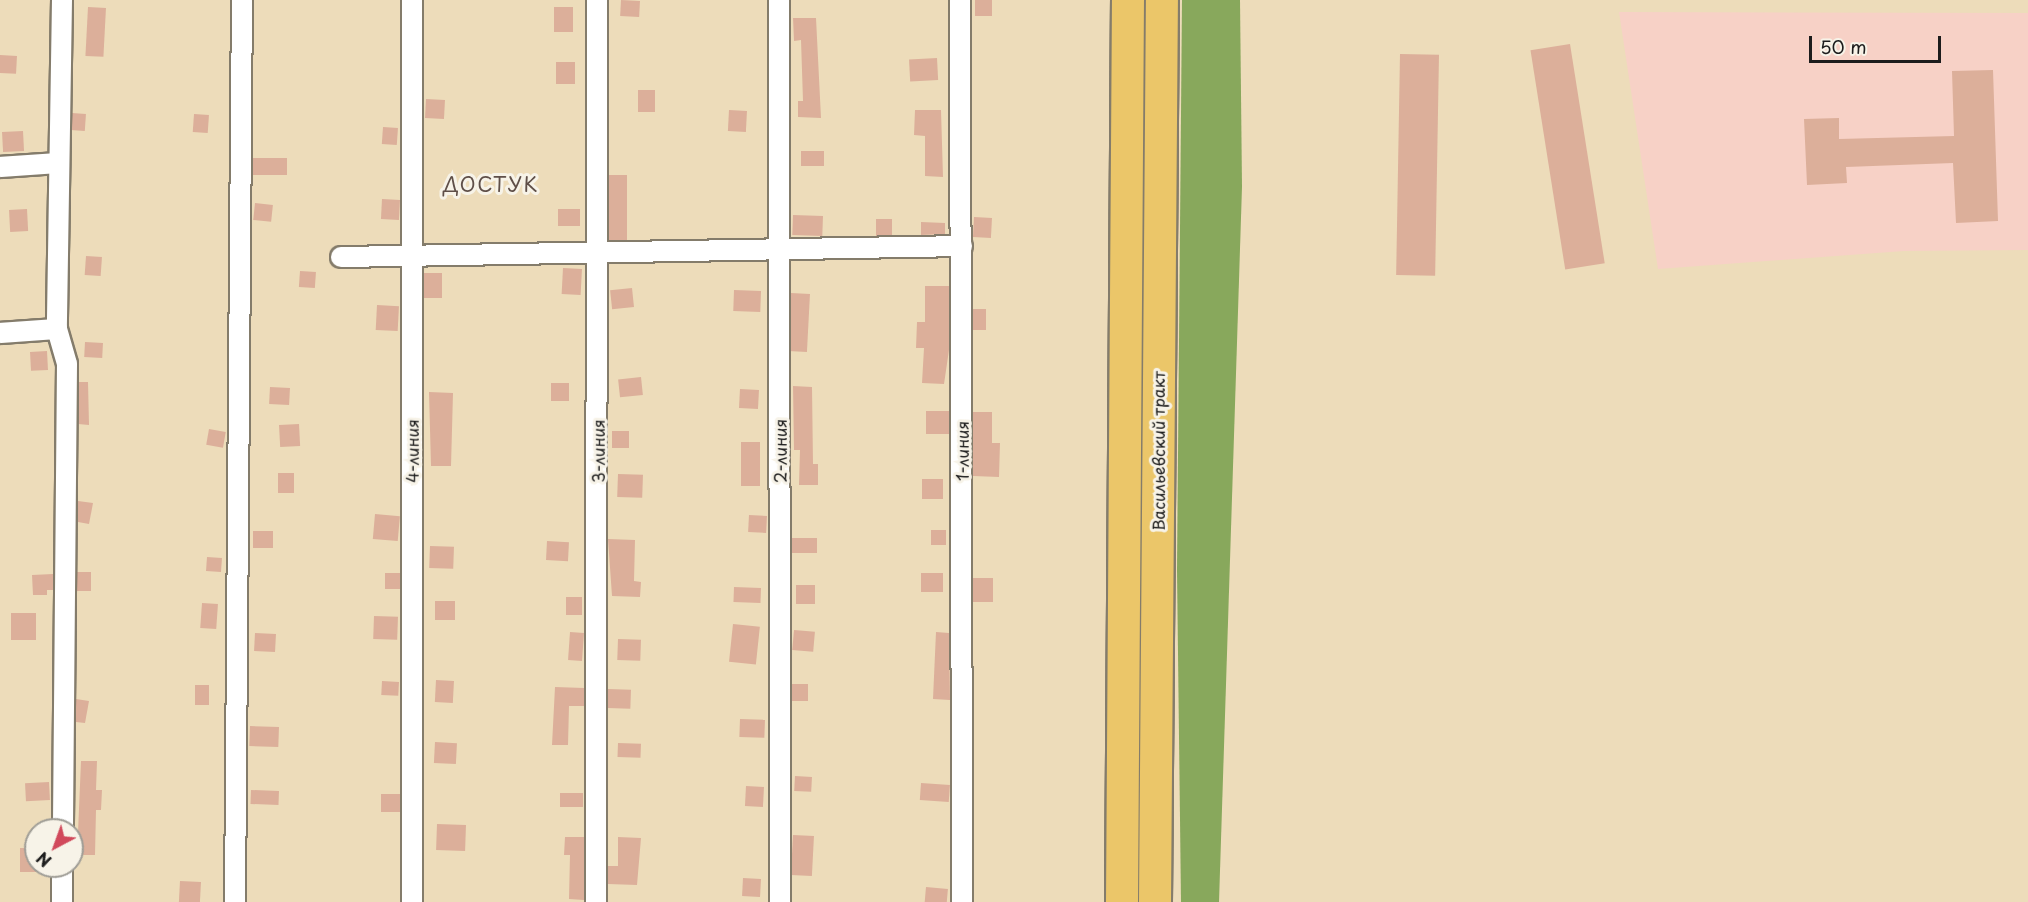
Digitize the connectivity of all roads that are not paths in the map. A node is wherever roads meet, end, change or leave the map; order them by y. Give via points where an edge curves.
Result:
1 (62, 0) edge
2 (242, 0) edge
3 (412, 0) edge
4 (597, 0) edge
5 (779, 0) edge
6 (960, 0) edge
7 (1128, 0) edge
8 (1162, 0) edge
9 (59, 163) junction
10 (0, 167) edge
11 (962, 246) junction
12 (780, 249) junction
13 (598, 252) junction
14 (412, 255) junction
15 (341, 257) dead end
16 (57, 329) junction
17 (0, 333) edge
18 (63, 818) edge
19 (62, 878) edge
20 (62, 902) edge
21 (235, 902) edge
22 (412, 902) edge
23 (596, 902) edge
24 (780, 902) edge
25 (962, 902) edge
26 (1122, 902) edge
27 (1155, 902) edge

1 - 9 street
2 - 21 street
3 - 14 street, 4-линия
4 - 13 street, 3-линия
5 - 12 street, 2-линия
6 - 11 street, 1-линия
7 - 26 main road, Васильевский тракт
8 - 27 main road, Васильевский тракт
9 - 10 street
9 - 16 street
11 - 12 street
11 - 25 street, 1-линия
12 - 13 street
12 - 24 street, 2-линия
13 - 14 street
13 - 23 street, 3-линия
14 - 15 street
14 - 22 street, 4-линия
16 - 17 street
16 - 18 street via 67,364
19 - 20 street

